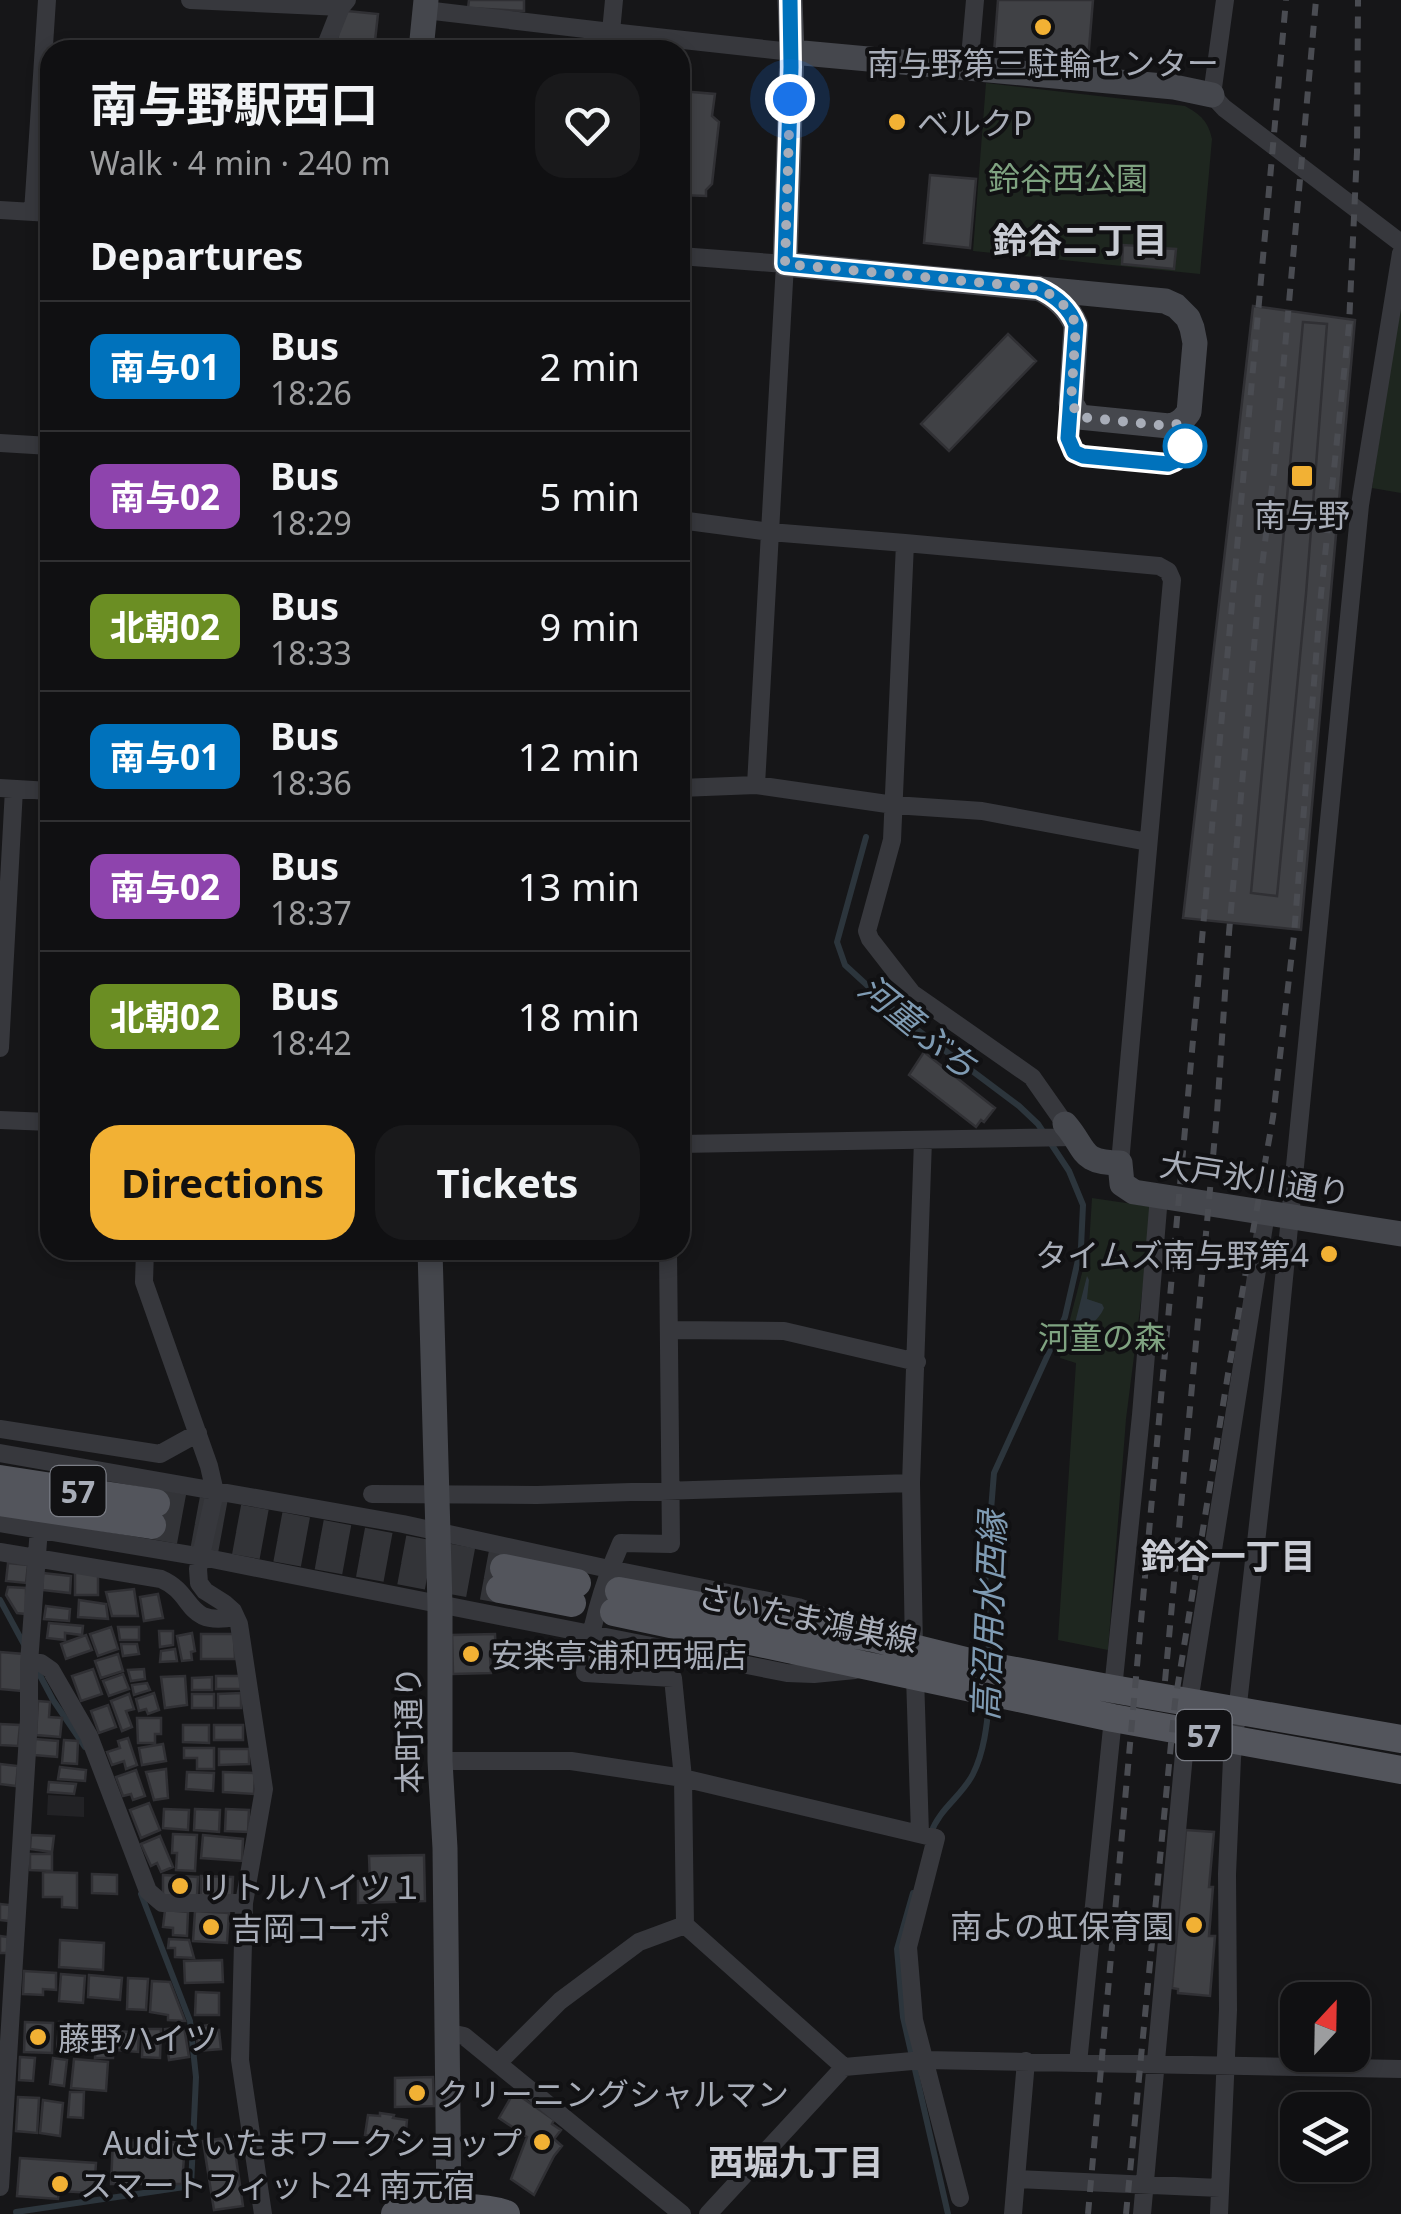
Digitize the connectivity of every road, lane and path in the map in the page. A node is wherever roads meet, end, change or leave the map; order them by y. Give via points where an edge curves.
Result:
1 (46, 0) edge
2 (190, 0) edge
3 (203, 0) edge
4 (614, 0) edge
5 (790, 0) edge
6 (975, 0) edge
7 (1224, 0) edge
8 (344, 4) edge
9 (425, 5) edge
10 (45, 40) edge
11 (328, 40) edge
12 (422, 40) edge
13 (605, 40) edge
14 (610, 40) edge
15 (690, 46) edge
16 (792, 52) junction
17 (969, 68) junction
18 (1212, 95) junction
19 (0, 210) edge
20 (40, 213) edge
21 (1401, 243) edge
22 (1401, 253) edge
23 (690, 257) edge
24 (785, 264) junction
25 (1038, 288) junction
26 (1106, 294) junction
27 (1076, 325) junction
28 (0, 444) edge
29 (40, 446) edge
30 (690, 521) edge
31 (770, 532) junction
32 (905, 543) junction
33 (756, 785) junction
34 (7, 788) edge
35 (690, 788) edge
36 (40, 790) edge
37 (894, 804) junction
38 (1148, 842) junction
39 (0, 1048) edge
40 (0, 1120) edge
41 (40, 1122) edge
42 (1059, 1135) junction
43 (924, 1140) junction
44 (690, 1144) edge
45 (1120, 1163) junction
46 (1159, 1196) junction
47 (1277, 1215) junction
48 (1401, 1234) edge
49 (145, 1260) edge
50 (430, 1260) edge
51 (668, 1260) edge
52 (669, 1330) junction
53 (917, 1362) junction
54 (0, 1429) edge
55 (198, 1433) junction
56 (0, 1453) edge
57 (0, 1479) edge
58 (912, 1483) junction
59 (672, 1490) junction
60 (215, 1492) junction
61 (372, 1494) dead end
62 (435, 1494) junction
63 (0, 1502) edge
64 (0, 1523) edge
65 (39, 1528) junction
66 (437, 1531) junction
67 (0, 1552) edge
68 (202, 1556) junction
69 (37, 1558) junction
70 (502, 1579) tunnel mouth
71 (614, 1591) junction
72 (575, 1593) dead end
73 (440, 1605) junction
74 (236, 1617) junction
75 (591, 1636) junction
76 (914, 1662) junction
77 (29, 1663) junction
78 (876, 1668) junction
79 (1189, 1702) junction
80 (1113, 1703) junction
81 (1236, 1710) junction
82 (1186, 1732) junction
83 (1401, 1738) edge
84 (1234, 1740) junction
85 (440, 1761) junction
86 (1401, 1770) edge
87 (684, 1778) junction
88 (926, 1835) junction
89 (244, 1903) junction
90 (684, 1925) junction
91 (445, 2032) junction
92 (924, 2060) junction
93 (1026, 2061) junction
94 (498, 2063) junction
95 (1078, 2063) junction
96 (1154, 2064) junction
97 (1225, 2066) junction
98 (844, 2067) junction
99 (1401, 2069) edge
100 (1016, 2178) junction
101 (1144, 2185) junction
102 (0, 2187) edge
103 (1220, 2188) junction
104 (960, 2198) dead end
105 (450, 2211) edge
106 (263, 2214) edge
107 (395, 2214) edge
108 (506, 2214) edge
109 (682, 2214) edge
110 (708, 2214) edge
111 (1013, 2214) edge
112 (1142, 2214) edge
113 (1219, 2214) edge

1 - 10 street
2 - 3 street
3 - 8 street
4 - 14 street
5 - 16 street
6 - 17 street
7 - 18 street
8 - 11 street
9 - 12 street
9 - 13 street
15 - 16 street
16 - 17 street
16 - 24 street
17 - 18 street
18 - 21 street
19 - 20 street
22 - 47 street via 1360,505
23 - 24 street
24 - 25 street
24 - 31 street
25 - 26 street
25 - 27 street via 1054,295
26 - 27 street via 1092,300
26 - 27 street via 1165,301 1188,318 1195,343 1184,419 1169,426 1079,417 1071,402
28 - 29 street
30 - 31 street
31 - 32 street
31 - 33 street
32 - 37 street
32 - 38 street via 1168,571
33 - 35 street
33 - 37 street
34 - 36 street
34 - 39 street
37 - 38 street via 982,812
37 - 42 street via 870,939 912,993 1032,1077
38 - 45 street
40 - 41 street
42 - 43 street
42 - 45 street via 1092,1160
43 - 44 street
43 - 53 street
45 - 46 street, 大戸氷川通り via 1126,1187
46 - 47 street, 大戸氷川通り
46 - 80 street
47 - 48 street, 大戸氷川通り
47 - 79 street
47 - 81 street via 1273,1390
49 - 55 street via 144,1282
50 - 62 street, 本町通り
51 - 52 street
52 - 53 street via 784,1331
52 - 59 street
53 - 58 street
54 - 55 street via 160,1454
55 - 60 street
56 - 60 street
57 - 63 main road, 57 via 154,1514
58 - 59 street
58 - 76 street
59 - 62 street
59 - 71 street via 671,1544 620,1543
60 - 66 street
60 - 68 street
61 - 62 street
62 - 66 street, 本町通り
64 - 65 street
65 - 68 street
65 - 69 street
66 - 71 street
66 - 73 street, 本町通り
67 - 69 street
68 - 73 street
68 - 74 street via 199,1583
69 - 74 street via 161,1579 202,1616
69 - 77 street
70 - 72 main road
71 - 75 street
71 - 76 main road, さいたま鴻巣線 / 57 via 873,1638
71 - 78 main road, さいたま鴻巣線 / 57
73 - 75 street
73 - 85 street, 本町通り
74 - 89 street via 264,1789
75 - 78 street via 788,1673
75 - 87 street via 585,1673 674,1678
76 - 78 main road, さいたま鴻巣線 / 57
76 - 80 main road, さいたま鴻巣線 / 57
76 - 88 street
77 - 89 street via 51,1670 89,1736 148,1891 162,1903
77 - 102 street
79 - 80 main road, さいたま鴻巣線 / 57
79 - 81 main road, さいたま鴻巣線 / 57
80 - 82 main road, さいたま鴻巣線 / 57
80 - 95 street
81 - 83 main road, さいたま鴻巣線 / 57
81 - 84 street
82 - 84 main road, さいたま鴻巣線 / 57
82 - 96 street
84 - 86 main road, さいたま鴻巣線 / 57
84 - 97 street
85 - 87 street via 571,1761
85 - 91 street, 本町通り
87 - 88 street
87 - 90 street
88 - 92 street via 908,1948
89 - 106 street via 240,2060
90 - 94 street via 639,1942 560,2001
90 - 98 street
91 - 94 street via 464,2036
91 - 105 street, 本町通り
92 - 93 street
92 - 98 street
92 - 104 street
93 - 95 street
93 - 100 street
94 - 109 street
95 - 96 street
96 - 97 street
96 - 101 street
97 - 99 street
97 - 103 street
98 - 110 street
100 - 101 street
100 - 111 street
101 - 103 street
101 - 112 street
103 - 113 street
105 - 107 main road
105 - 108 main road

